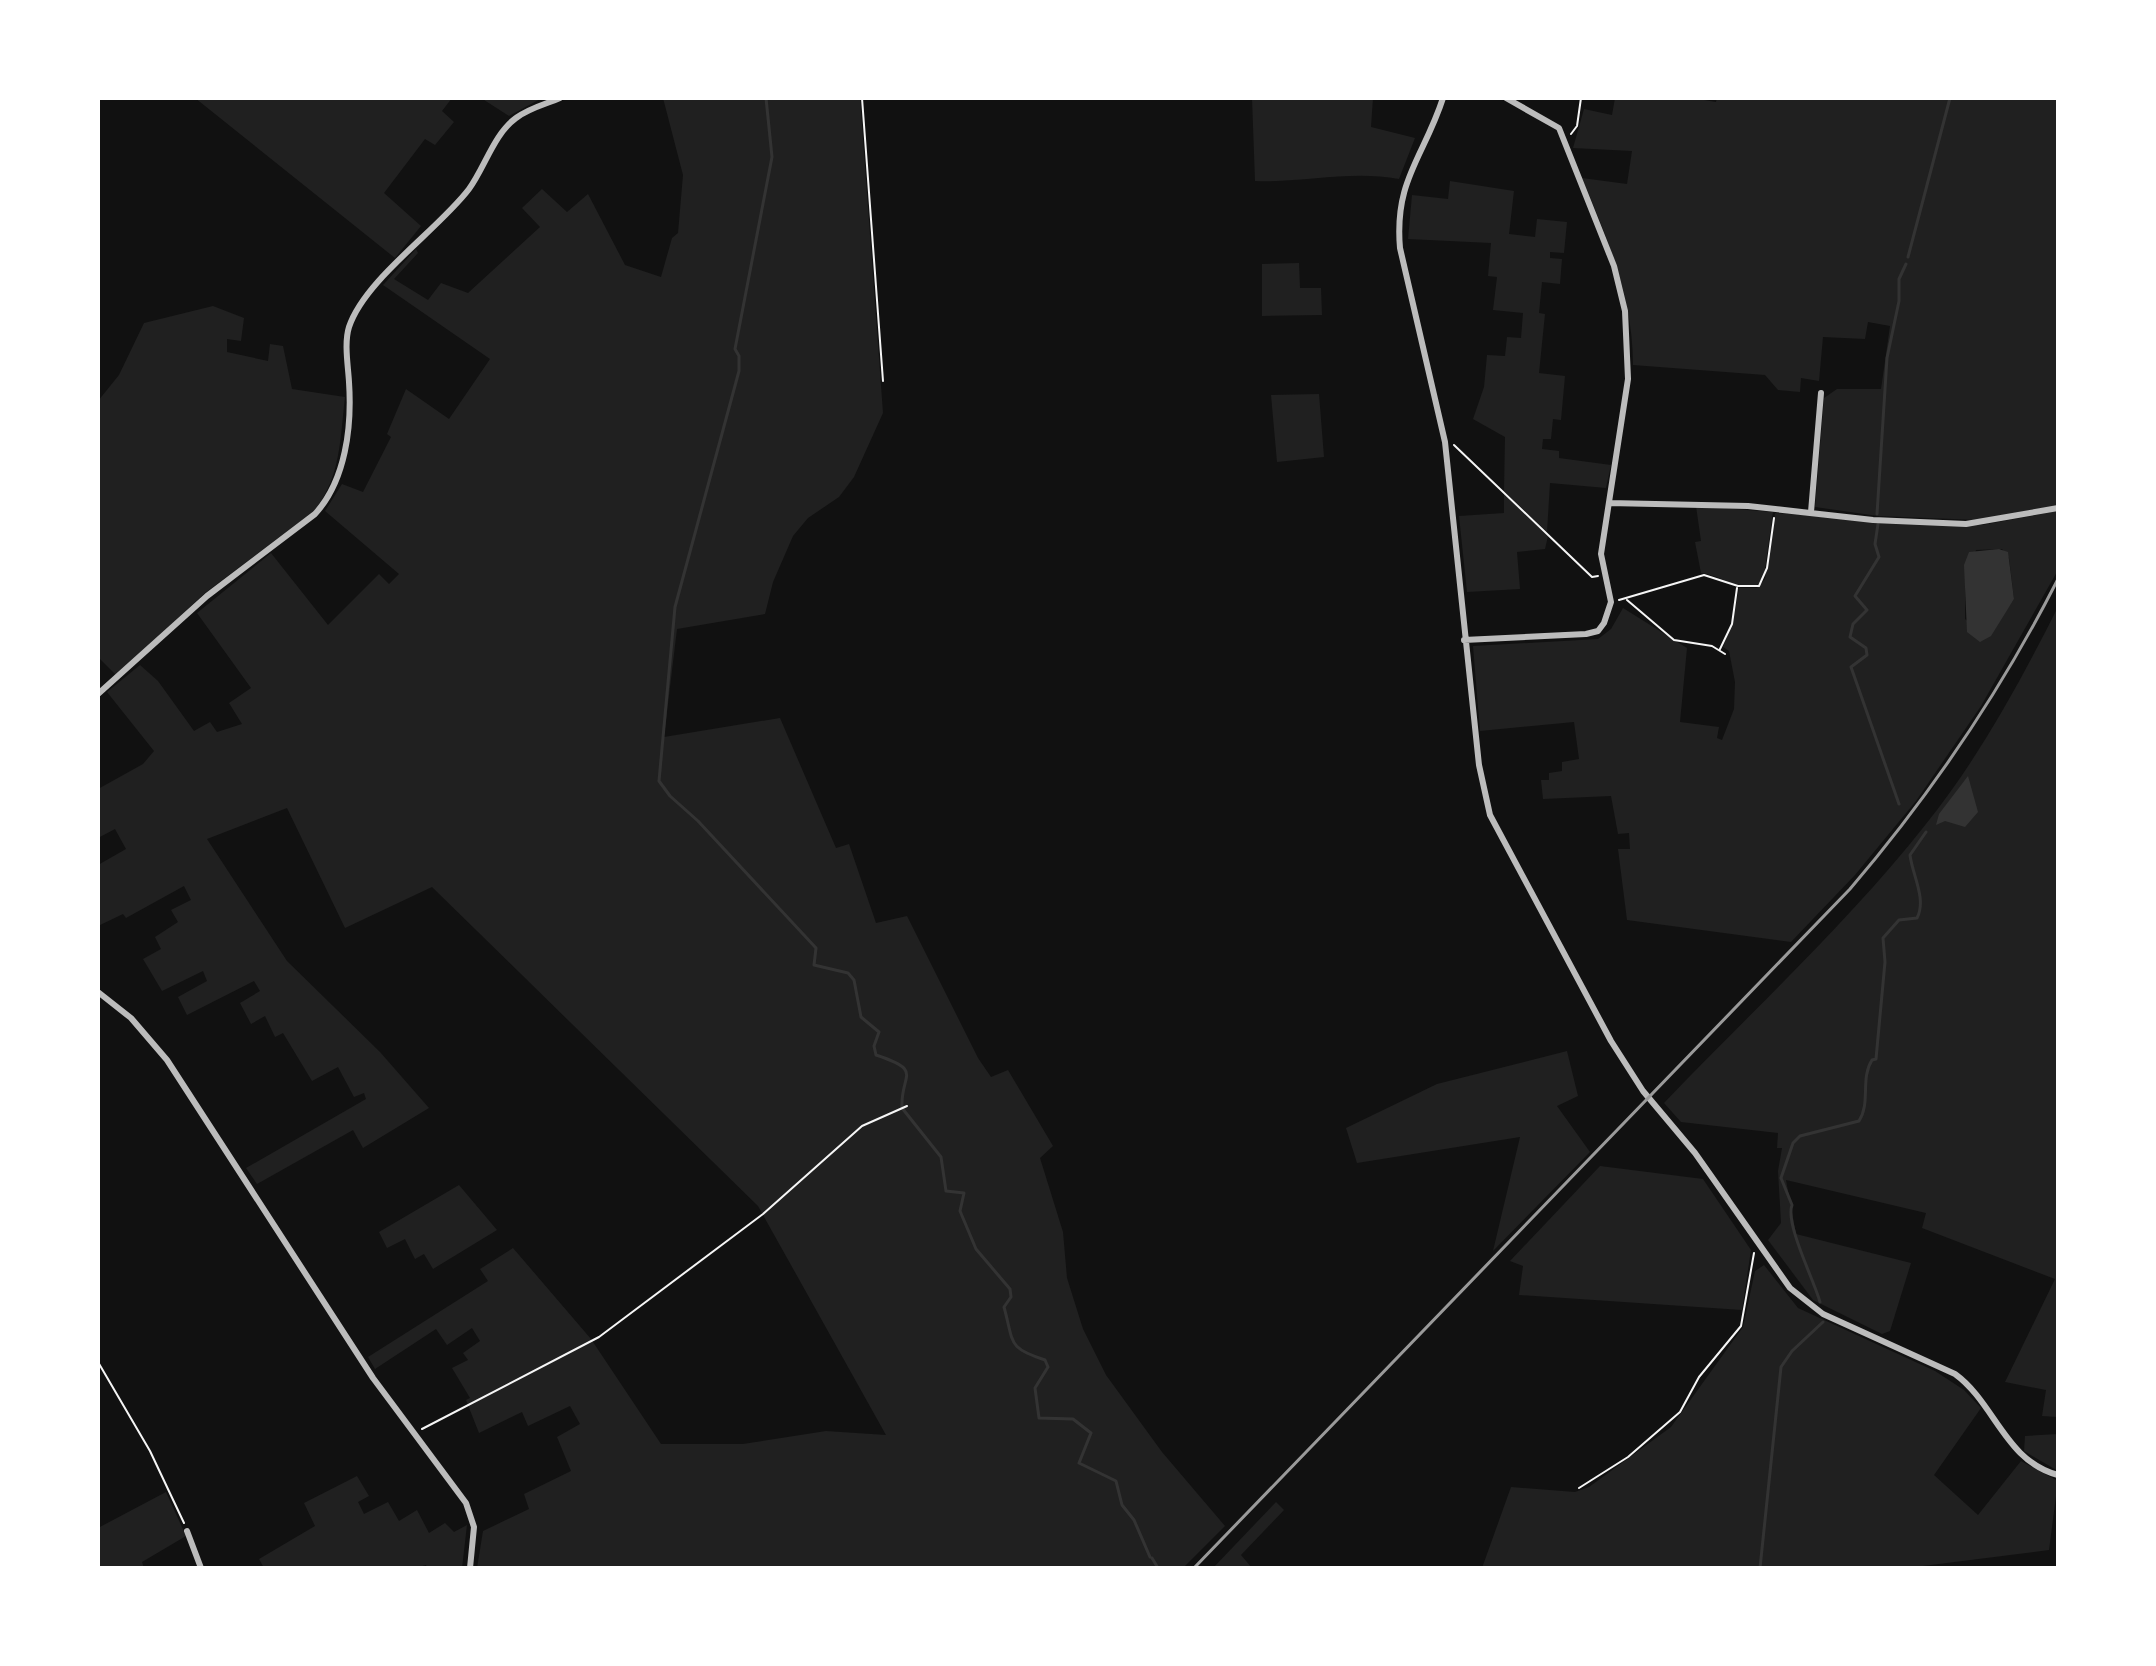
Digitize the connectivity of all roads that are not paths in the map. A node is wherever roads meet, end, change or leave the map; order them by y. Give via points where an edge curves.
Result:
1 (560, 98) edge
2 (1443, 98) edge
3 (1506, 98) edge
4 (1821, 393) dead end
5 (1609, 503) junction
6 (2058, 508) edge
7 (1811, 512) junction
8 (1464, 640) junction
9 (98, 694) edge
10 (98, 992) edge
11 (2058, 1475) edge
12 (187, 1531) road end
13 (201, 1568) edge
14 (470, 1568) edge

1 - 9 street via 507,126 468,190 354,316 347,341 350,387 344,449 327,501 207,596
2 - 8 street via 1413,163 1397,219 1445,442
3 - 5 street via 1553,122 1566,142 1614,266 1628,333 1628,379
4 - 7 street
5 - 7 street
5 - 8 street via 1601,554 1611,602 1598,631
6 - 7 street via 1966,524
8 - 11 street via 1490,815 1643,1091 1805,1302 1955,1374 1970,1385 2021,1455
10 - 14 street via 131,1018 167,1060 413,1434 470,1510 475,1537
12 - 13 street

